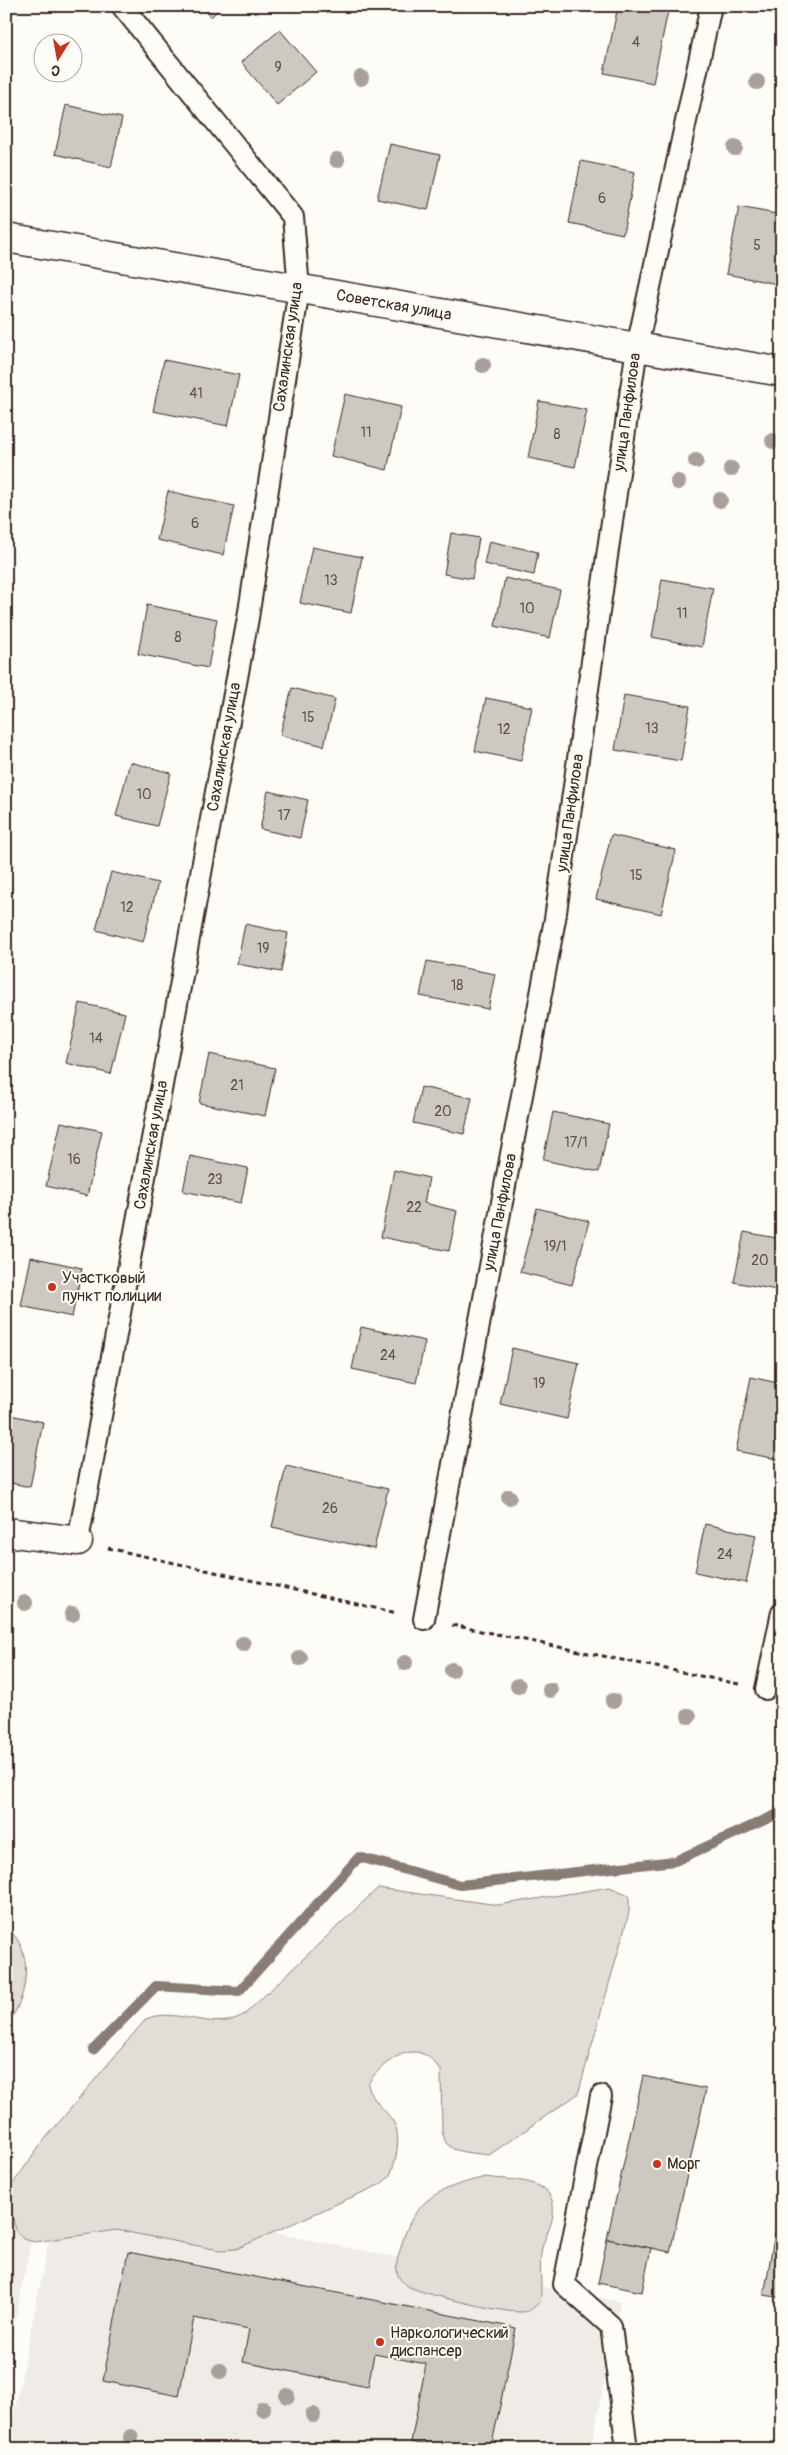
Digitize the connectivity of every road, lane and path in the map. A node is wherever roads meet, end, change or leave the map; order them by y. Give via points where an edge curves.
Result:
1 (122, 6) edge
2 (711, 6) edge
3 (6, 238) edge
4 (299, 289) junction
5 (636, 347) junction
6 (782, 372) edge
7 (6, 1532) edge
8 (78, 1541) joint
9 (782, 1612) edge
10 (424, 1619) dead end
11 (766, 1690) dead end
12 (601, 2096) dead end
13 (627, 2449) edge

1 - 4 lane, Сахалинская улица via 293,217
2 - 5 lane, улица Панфилова
3 - 4 street, Советская улица
4 - 5 street, Советская улица
4 - 8 lane, Сахалинская улица via 248,618
5 - 6 street, Советская улица
5 - 10 lane, улица Панфилова via 555,919
7 - 8 street
9 - 11 lane
12 - 13 lane via 564,2284 611,2326

